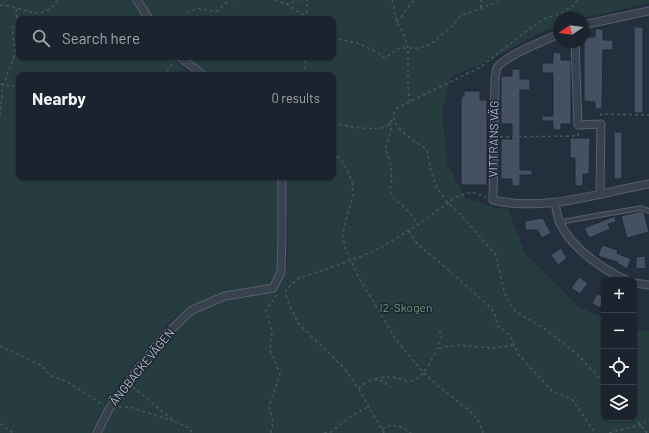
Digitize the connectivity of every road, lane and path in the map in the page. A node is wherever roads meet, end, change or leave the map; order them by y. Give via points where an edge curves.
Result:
1 (58, 0) edge
2 (137, 0) edge
3 (229, 0) edge
4 (275, 0) edge
5 (299, 0) edge
6 (307, 0) edge
7 (392, 0) edge
8 (414, 0) edge
9 (481, 0) edge
10 (502, 0) edge
11 (286, 4) junction
12 (0, 5) edge
13 (16, 7) junction
14 (481, 8) junction
15 (649, 11) edge
16 (17, 16) edge
17 (147, 16) edge
18 (186, 16) edge
19 (304, 16) edge
20 (307, 16) edge
21 (397, 22) junction
22 (16, 23) edge
23 (589, 24) edge
24 (553, 37) edge
25 (336, 38) edge
26 (408, 48) junction
27 (575, 48) edge
28 (174, 60) edge
29 (184, 60) edge
30 (306, 60) edge
31 (165, 72) edge
32 (199, 72) edge
33 (304, 72) edge
34 (0, 84) edge
35 (3, 85) junction
36 (16, 87) edge
37 (410, 101) dead end
38 (649, 115) edge
39 (0, 116) edge
40 (393, 119) dead end
41 (390, 122) junction
42 (336, 124) edge
43 (601, 124) junction
44 (578, 125) junction
45 (495, 137) junction
46 (336, 155) edge
47 (282, 180) edge
48 (649, 184) edge
49 (600, 194) junction
50 (493, 200) junction
51 (555, 202) junction
52 (649, 211) edge
53 (560, 222) junction
54 (418, 225) junction
55 (409, 231) junction
56 (350, 261) junction
57 (621, 277) edge
58 (637, 283) edge
59 (649, 285) edge
60 (285, 293) junction
61 (438, 328) dead end
62 (514, 345) junction
63 (0, 346) edge
64 (438, 348) junction
65 (423, 372) junction
66 (375, 379) junction
67 (129, 382) junction
68 (391, 387) dead end
69 (358, 388) junction
70 (369, 406) junction
71 (110, 407) junction
72 (637, 420) edge
73 (649, 420) edge
74 (174, 421) junction
75 (0, 424) edge
76 (640, 424) junction
77 (381, 429) junction
78 (14, 433) edge
79 (97, 433) edge
80 (193, 433) edge
81 (271, 433) edge
82 (324, 433) edge
83 (384, 433) edge
84 (411, 433) edge
85 (483, 433) edge
86 (595, 433) edge
87 (609, 433) edge
88 (648, 433) edge

1 - 13 path via 46,12 34,13
2 - 17 street
3 - 18 path via 217,11 193,9
4 - 11 path
5 - 11 path
6 - 20 path
7 - 21 path
8 - 21 path
9 - 14 path
10 - 14 path
11 - 19 path
12 - 13 path
13 - 16 path
14 - 26 path via 460,16 428,45
15 - 23 street
21 - 26 path
22 - 35 path via 12,30 14,56
24 - 45 street, VITTRANS VÄG via 524,49 498,67 495,77
25 - 26 path via 357,43 385,58 400,48
26 - 37 path
27 - 44 street
28 - 31 path
29 - 32 street
30 - 33 path
34 - 35 path
35 - 36 path
35 - 39 path
38 - 43 path via 601,114
40 - 41 path
41 - 42 path via 387,126 372,128
41 - 54 path via 391,132 386,151 392,179 390,189 393,198 411,214
43 - 44 street
43 - 49 street
44 - 45 path via 578,136
45 - 50 street, VITTRANS VÄG
46 - 56 path via 343,162 352,181 353,195 343,236
47 - 67 street, ÄNGBACKEVÄGEN via 281,272 273,288 225,296 192,310 162,339
48 - 49 street
49 - 51 street
50 - 51 street via 506,203
50 - 54 path via 471,192 456,197
51 - 53 street
52 - 53 lane via 641,208
53 - 57 street via 568,235 592,261
54 - 55 path
55 - 56 path via 380,248
55 - 62 path via 422,248 489,306 495,314 497,325 510,335
56 - 60 path via 297,279
56 - 65 path via 397,341
58 - 59 street
60 - 69 path via 298,323 344,368
60 - 81 path via 279,291 266,310 272,333 270,350 280,374 269,406 273,422
61 - 64 path via 442,336
62 - 64 path via 493,348 456,344
62 - 86 path via 531,370 553,392 572,399
63 - 71 path via 44,366 46,371 59,380
64 - 65 path
65 - 66 path via 410,381 385,377
65 - 85 path via 470,411 478,420
66 - 68 path
66 - 69 path
67 - 71 street, ÄNGBACKEVÄGEN
67 - 74 path
69 - 70 path
70 - 77 path
70 - 82 path via 331,432
71 - 74 path via 130,407
71 - 79 street, ÄNGBACKEVÄGEN
72 - 76 path
73 - 76 path
74 - 80 path via 189,428
75 - 78 path
76 - 87 path
76 - 88 path
77 - 83 path
77 - 84 path via 390,425 402,427

